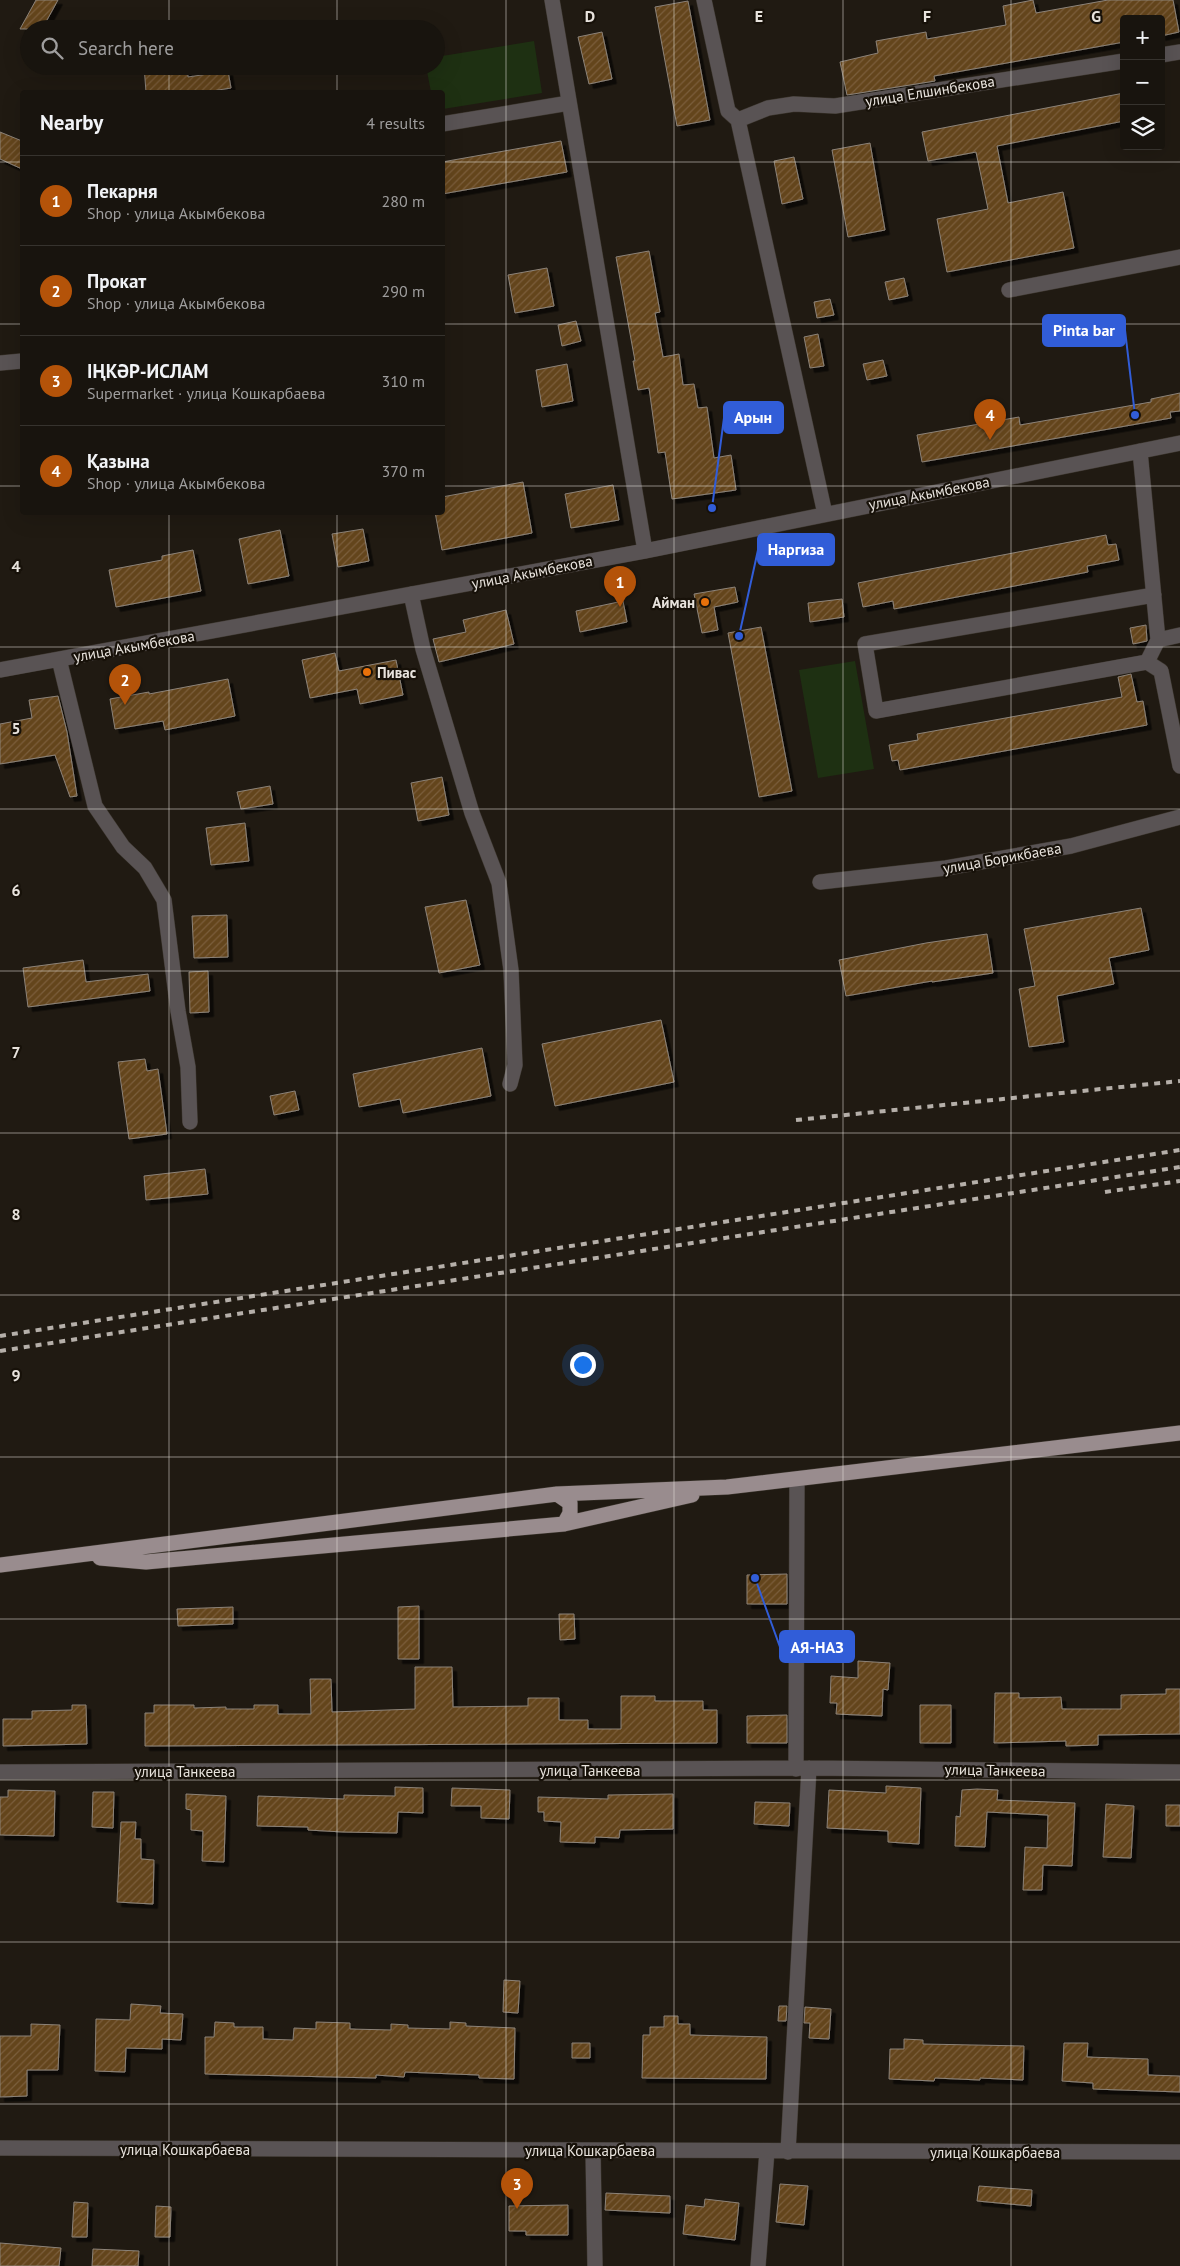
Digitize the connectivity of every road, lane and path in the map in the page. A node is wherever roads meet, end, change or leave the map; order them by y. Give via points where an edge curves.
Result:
1 (552, 0) edge
2 (704, 0) edge
3 (1180, 52) edge
4 (1165, 54) edge
5 (1120, 62) edge
6 (569, 103) junction
7 (738, 120) junction
8 (445, 124) edge
9 (1180, 257) edge
10 (1009, 290) dead end
11 (20, 361) edge
12 (0, 364) edge
13 (1180, 443) edge
14 (1140, 451) junction
15 (825, 514) junction
16 (645, 551) junction
17 (411, 594) junction
18 (1154, 595) junction
19 (1180, 635) edge
20 (1158, 640) junction
21 (59, 659) junction
22 (1147, 662) junction
23 (0, 670) edge
24 (1180, 766) edge
25 (1180, 817) edge
26 (820, 882) dead end
27 (510, 1084) dead end
28 (190, 1122) dead end
29 (1180, 1433) edge
30 (797, 1479) junction
31 (727, 1487) junction
32 (557, 1494) junction
33 (564, 1524) junction
34 (66, 1556) junction
35 (0, 1565) edge
36 (802, 1768) junction
37 (0, 1772) edge
38 (1180, 1772) edge
39 (0, 2148) edge
40 (593, 2151) junction
41 (767, 2151) junction
42 (788, 2152) junction
43 (1180, 2152) edge
44 (595, 2266) edge
45 (758, 2266) edge

1 - 6 street
2 - 7 street via 728,111
3 - 4 street
5 - 7 street, улица Елшинбекова via 835,106 794,104 768,108
6 - 8 street
6 - 16 street
7 - 15 street
9 - 10 street
11 - 12 street
13 - 14 street, улица Акымбекова
14 - 15 street, улица Акымбекова
14 - 18 street
15 - 16 street, улица Акымбекова
16 - 17 street, улица Акымбекова
17 - 21 street, улица Акымбекова
17 - 27 street via 422,650 472,813 499,883 511,970 515,1065
18 - 20 street
18 - 22 street via 865,644 876,711
19 - 20 street
20 - 22 street
21 - 23 street, улица Акымбекова
21 - 28 street via 95,806 123,847 145,868 164,900 188,1067
22 - 24 street via 1161,671
25 - 26 street, улица Борикбаева via 1062,848 946,868
29 - 30 main road
30 - 31 main road
30 - 36 street
31 - 32 main road
31 - 33 main road
32 - 33 main road via 570,1503 570,1513
32 - 34 main road
33 - 34 main road via 146,1562
34 - 35 main road
36 - 37 street, улица Танкеева
36 - 38 street, улица Танкеева
36 - 42 street
39 - 40 street, улица Кошкарбаева
40 - 41 street, улица Кошкарбаева
40 - 44 street
41 - 42 street, улица Кошкарбаева
41 - 45 street
42 - 43 street, улица Кошкарбаева

